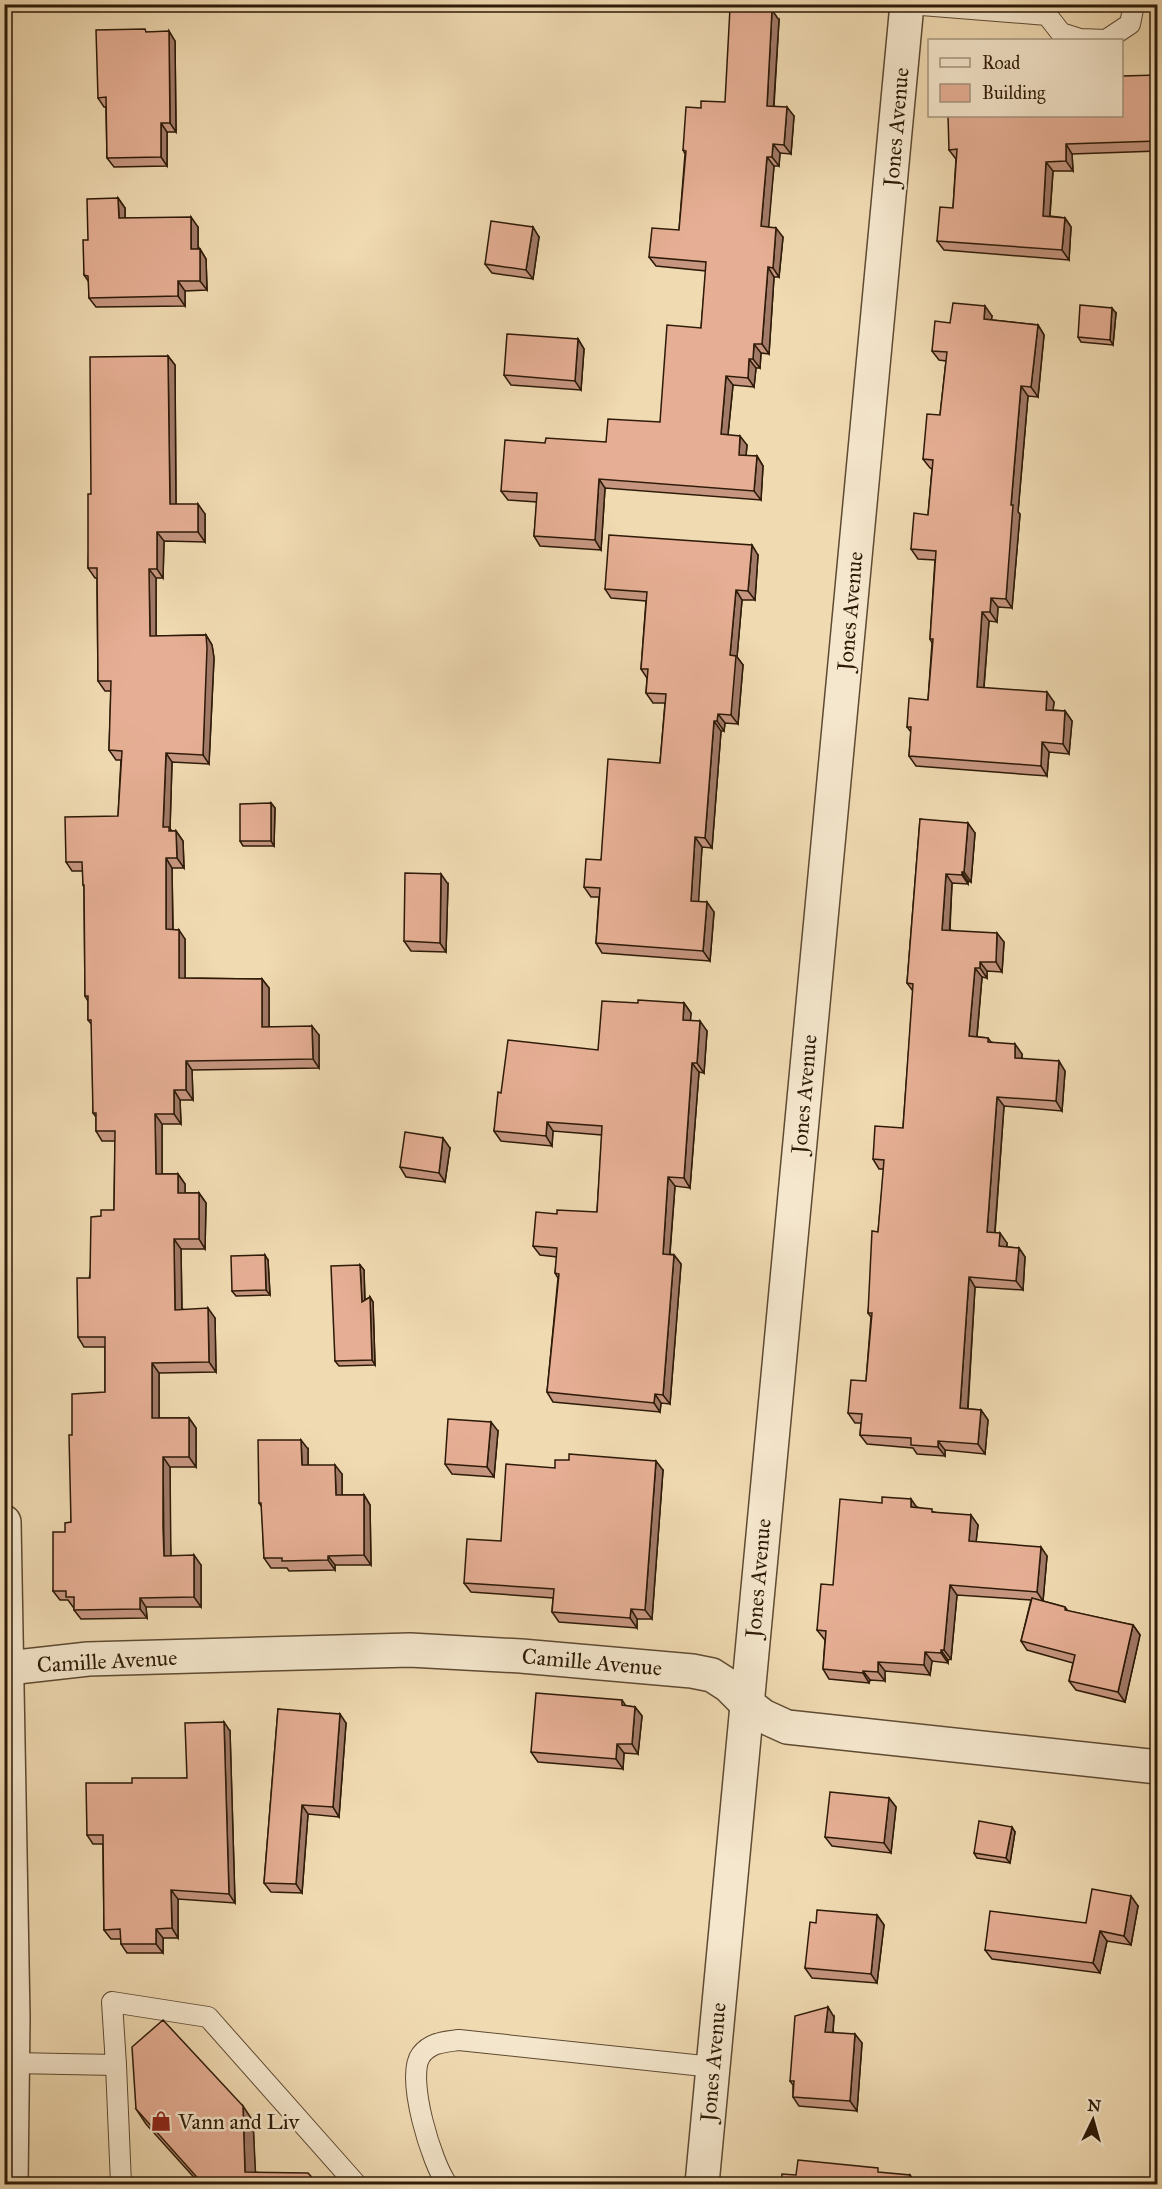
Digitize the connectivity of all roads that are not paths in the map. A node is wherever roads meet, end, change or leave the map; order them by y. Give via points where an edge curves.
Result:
1 (908, 4) edge
2 (1134, 4) edge
3 (1052, 10) edge
4 (1080, 39) edge
5 (1108, 39) edge
6 (4, 1522) edge
7 (8, 1668) junction
8 (746, 1703) junction
9 (1158, 1767) edge
10 (12, 2063) junction
11 (116, 2065) junction
12 (712, 2067) junction
13 (11, 2184) edge
14 (121, 2184) edge
15 (356, 2184) edge
16 (447, 2184) edge
17 (702, 2184) edge

1 - 3 lane
1 - 8 street, Jones Avenue
2 - 5 lane via 1130,24
3 - 4 lane via 1061,33
6 - 7 street
7 - 8 street, Camille Avenue via 88,1659 410,1650 692,1671 712,1675
7 - 10 street
8 - 9 street, Camille Avenue via 788,1727
8 - 12 street, Jones Avenue
10 - 11 lane
10 - 13 street
11 - 14 lane
11 - 15 lane via 112,2002 208,2017
12 - 16 lane via 459,2040 433,2044 420,2056 417,2103 440,2174
12 - 17 street, Jones Avenue

